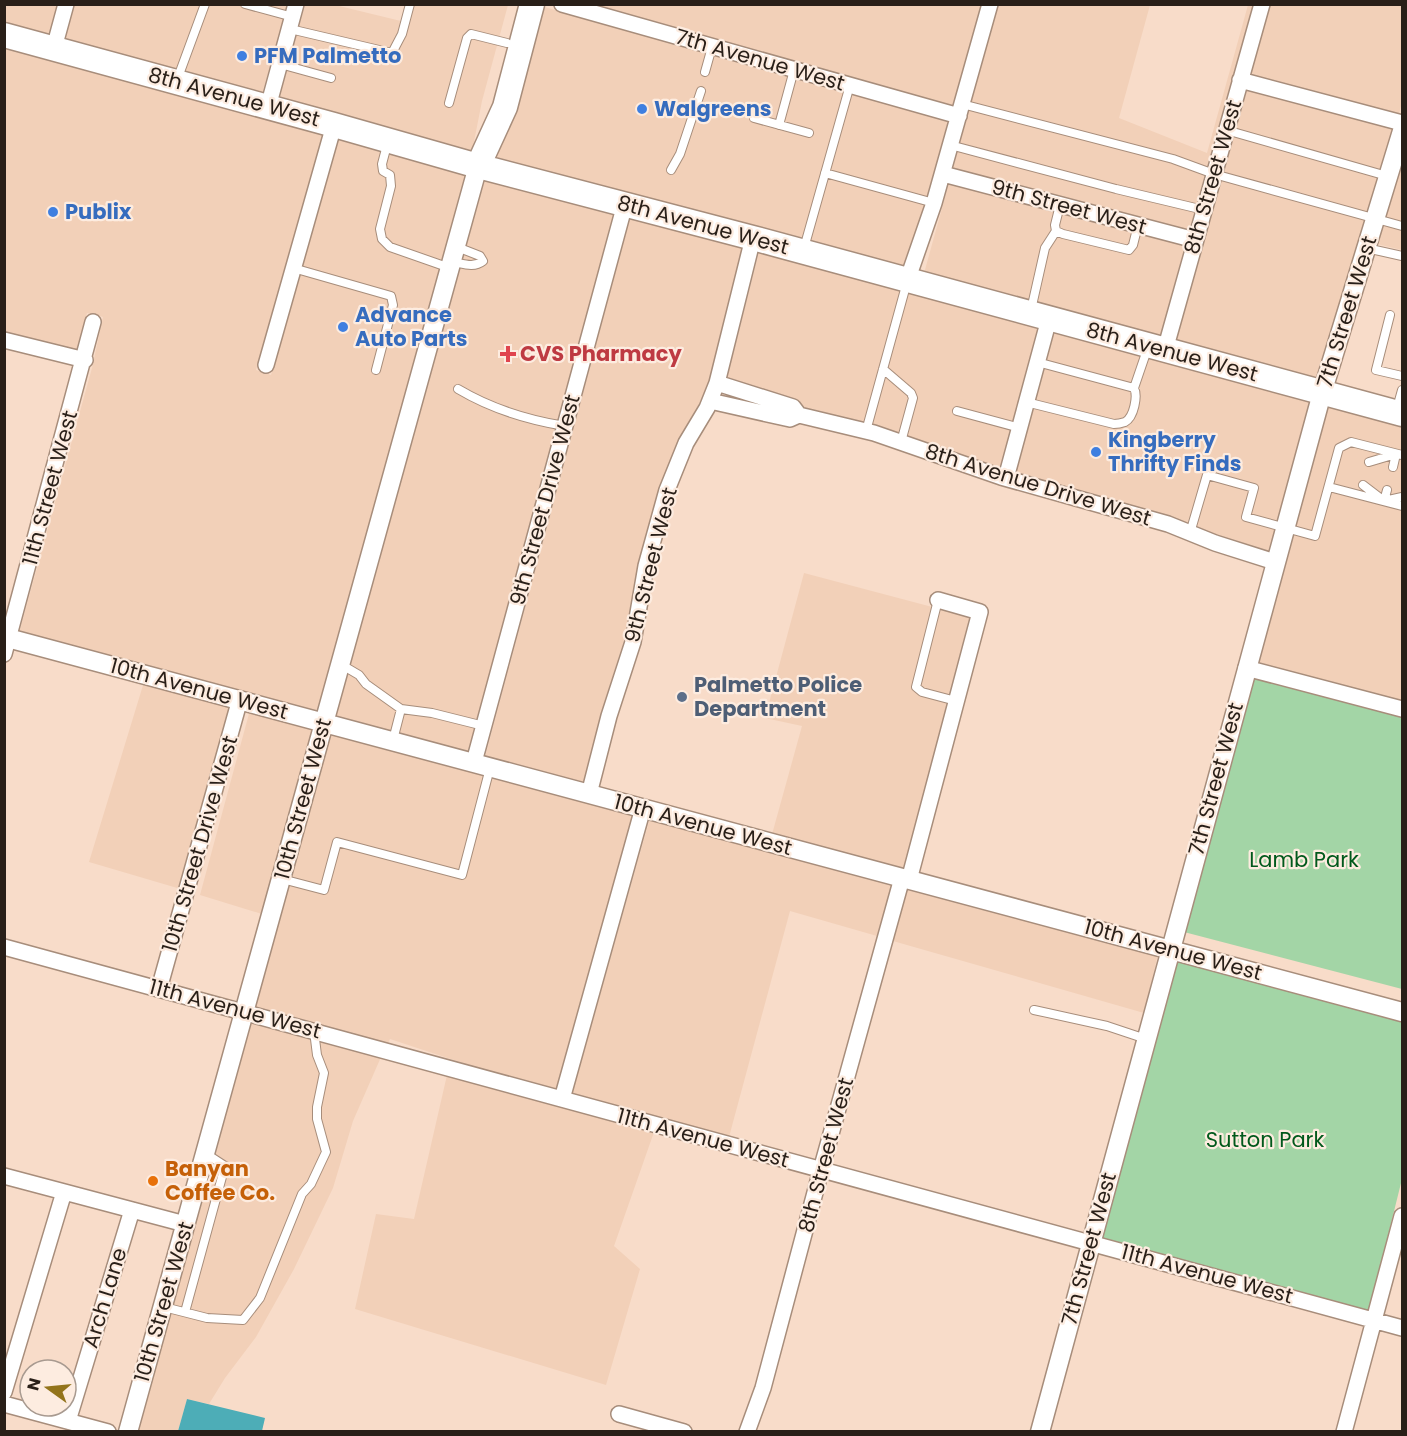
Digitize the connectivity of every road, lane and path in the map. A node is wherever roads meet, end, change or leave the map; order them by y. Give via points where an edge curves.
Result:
1 (66, 4) edge
2 (206, 4) edge
3 (245, 4) edge
4 (410, 4) edge
5 (517, 4) edge
6 (532, 4) edge
7 (562, 4) edge
8 (990, 4) edge
9 (1262, 4) edge
10 (293, 17) edge
11 (4, 35) edge
12 (507, 43) junction
13 (712, 47) junction
14 (54, 48) junction
15 (280, 64) junction
16 (794, 70) junction
17 (705, 72) dead end
18 (331, 78) dead end
19 (1240, 80) junction
20 (176, 82) junction
21 (850, 85) junction
22 (701, 91) dead end
23 (449, 103) dead end
24 (267, 106) junction
25 (960, 110) junction
26 (754, 118) dead end
27 (1402, 123) edge
28 (334, 124) junction
29 (779, 125) junction
30 (1226, 130) junction
31 (1402, 131) edge
32 (809, 133) dead end
33 (388, 140) junction
34 (950, 145) junction
35 (478, 166) junction
36 (672, 170) dead end
37 (825, 173) junction
38 (943, 174) junction
39 (1214, 174) junction
40 (1389, 176) junction
41 (934, 203) junction
42 (625, 204) junction
43 (1060, 205) junction
44 (1204, 210) junction
45 (1375, 219) junction
46 (1138, 225) junction
47 (1402, 226) edge
48 (1056, 231) junction
49 (753, 238) junction
50 (1195, 240) junction
51 (1366, 248) junction
52 (803, 252) junction
53 (1402, 256) edge
54 (452, 259) junction
55 (293, 268) junction
56 (907, 280) junction
57 (1390, 315) dead end
58 (1039, 317) junction
59 (93, 322) dead end
60 (4, 340) edge
61 (1157, 348) junction
62 (84, 360) junction
63 (1037, 362) junction
64 (266, 366) dead end
65 (883, 369) junction
66 (376, 370) dead end
67 (1402, 376) edge
68 (717, 383) junction
69 (1134, 388) junction
70 (458, 389) dead end
71 (1322, 393) junction
72 (710, 401) junction
73 (1026, 402) junction
74 (1400, 406) edge
75 (957, 411) dead end
76 (799, 415) junction
77 (565, 426) junction
78 (1020, 428) junction
79 (866, 431) junction
80 (901, 442) junction
81 (1400, 454) edge
82 (1402, 460) edge
83 (1369, 462) dead end
84 (1393, 467) dead end
85 (1006, 478) junction
86 (1363, 484) dead end
87 (1329, 487) junction
88 (1387, 489) dead end
89 (1402, 497) edge
90 (1384, 501) junction
91 (1402, 506) edge
92 (1285, 528) junction
93 (1190, 533) junction
94 (1275, 562) junction
95 (938, 600) joint
96 (6, 643) edge
97 (340, 664) junction
98 (1246, 668) junction
99 (240, 699) junction
100 (956, 701) junction
101 (401, 709) junction
102 (1402, 709) edge
103 (324, 723) junction
104 (484, 726) junction
105 (393, 740) junction
106 (482, 764) junction
107 (589, 794) junction
108 (643, 808) junction
109 (281, 879) junction
110 (905, 879) junction
111 (4, 947) edge
112 (1170, 949) junction
113 (159, 989) junction
114 (1034, 1010) dead end
115 (244, 1012) junction
116 (1402, 1012) edge
117 (314, 1031) junction
118 (1146, 1039) junction
119 (562, 1099) junction
120 (205, 1153) junction
121 (821, 1170) junction
122 (4, 1176) edge
123 (64, 1192) junction
124 (132, 1210) junction
125 (1402, 1216) edge
126 (185, 1224) junction
127 (1091, 1243) junction
128 (163, 1306) junction
129 (185, 1312) junction
130 (1374, 1320) junction
131 (1402, 1328) edge
132 (4, 1392) edge
133 (4, 1404) edge
134 (619, 1414) dead end
135 (68, 1421) junction
136 (108, 1431) edge
137 (128, 1431) edge
138 (684, 1431) edge
139 (747, 1431) edge
140 (1040, 1431) edge
141 (1344, 1431) edge

1 - 14 street
2 - 20 lane
3 - 10 lane
4 - 10 lane via 392,53
5 - 12 main road, 10th Street West
6 - 35 main road, 10th Street West via 505,107
7 - 13 street, 7th Avenue West
8 - 25 street
9 - 19 street, 8th Street West
10 - 15 street
11 - 14 main road, 8th Avenue West
12 - 23 lane via 471,34 467,38
12 - 35 main road, 10th Street West
13 - 16 street, 7th Avenue West
13 - 17 lane
14 - 20 main road, 8th Avenue West
15 - 18 lane
15 - 24 street
16 - 21 street, 7th Avenue West
16 - 29 lane
19 - 27 street
19 - 30 street, 8th Street West
20 - 24 main road, 8th Avenue West
21 - 25 street, 7th Avenue West
21 - 37 lane
22 - 36 lane
24 - 28 main road, 8th Avenue West
25 - 34 street
25 - 39 lane via 1173,159
26 - 29 lane
28 - 33 main road, 8th Avenue West
28 - 55 street
29 - 32 lane
30 - 39 street, 8th Street West
30 - 40 lane
31 - 40 street, 7th Street West
33 - 35 main road, 8th Avenue West
33 - 54 lane via 382,164 392,186 380,229 382,239 390,247
34 - 38 street
34 - 44 lane
35 - 42 main road, 8th Avenue West
35 - 54 street, 10th Street West
37 - 41 lane
37 - 52 lane
38 - 41 street
38 - 43 street, 9th Street West
39 - 44 street, 8th Street West
39 - 45 lane
40 - 45 street, 7th Street West
41 - 56 street
42 - 49 main road, 8th Avenue West
42 - 77 street, 9th Street Drive West
43 - 46 street, 9th Street West
43 - 48 lane
44 - 50 street, 8th Street West
45 - 47 lane
45 - 51 street, 7th Street West
46 - 48 lane via 1129,250
46 - 50 street, 9th Street West
48 - 58 lane via 1045,248
49 - 52 main road, 8th Avenue West
49 - 68 street, 9th Street West
50 - 61 street, 8th Street West
51 - 53 lane
51 - 71 street, 7th Street West
52 - 56 main road, 8th Avenue West
54 - 97 street, 10th Street West
55 - 64 street
55 - 66 lane via 391,296 393,305
56 - 58 main road, 8th Avenue West
56 - 65 lane
57 - 67 lane via 1376,370
58 - 61 main road, 8th Avenue West
58 - 63 street
59 - 62 street, 11th Street West
60 - 62 street
61 - 69 lane
61 - 71 main road, 8th Avenue West
62 - 96 street, 11th Street West
63 - 69 lane
63 - 73 street
65 - 79 lane
65 - 80 lane via 913,398
68 - 72 street, 9th Street West
68 - 76 street, 8th Avenue Drive West via 793,407
69 - 73 lane via 1135,403 1124,423 1114,424
70 - 77 lane via 506,411
71 - 74 main road, 8th Avenue West
71 - 92 street, 7th Street West
72 - 76 street, 8th Avenue Drive West via 790,419
72 - 107 street, 9th Street West via 686,443 667,490 646,566 633,642
73 - 78 street
75 - 78 lane
76 - 79 street, 8th Avenue Drive West
77 - 104 street, 9th Street Drive West
78 - 85 street
79 - 80 street, 8th Avenue Drive West
80 - 85 street, 8th Avenue Drive West
81 - 82 lane
81 - 83 lane
81 - 84 lane
81 - 87 lane via 1351,442 1339,448
85 - 93 street, 8th Avenue Drive West
86 - 90 lane
87 - 90 lane
87 - 92 lane via 1315,536
88 - 90 lane
89 - 90 lane
90 - 91 lane
92 - 93 lane via 1246,517 1254,488 1207,475
92 - 94 street, 7th Street West
93 - 94 street, 8th Avenue Drive West
94 - 98 street, 7th Street West
95 - 100 lane via 916,687
95 - 100 street, 8th Street West via 980,612
96 - 99 street, 10th Avenue West
97 - 101 lane
97 - 103 street, 10th Street West
98 - 102 street
98 - 112 street, 7th Street West
99 - 103 street, 10th Avenue West
99 - 113 street, 10th Street Drive West
100 - 110 street, 8th Street West
101 - 104 lane
101 - 105 lane
103 - 105 street, 10th Avenue West
103 - 109 street, 10th Street West
104 - 106 street, 9th Street Drive West
105 - 106 street, 10th Avenue West
106 - 107 street, 10th Avenue West
106 - 109 lane via 462,875 337,842 324,890
107 - 108 street, 10th Avenue West
108 - 110 street, 10th Avenue West
108 - 119 street
109 - 115 street, 10th Street West
110 - 112 street, 10th Avenue West
110 - 121 street, 8th Street West
111 - 113 street, 11th Avenue West
112 - 116 street, 10th Avenue West
112 - 118 street, 7th Street West
113 - 115 street, 11th Avenue West
114 - 118 lane
115 - 117 street, 11th Avenue West
115 - 120 street, 10th Street West
117 - 119 street, 11th Avenue West
117 - 129 lane via 324,1073 317,1119 326,1152 302,1194 260,1298 243,1320
118 - 127 street, 7th Street West
119 - 121 street, 11th Avenue West
120 - 126 street, 10th Street West
120 - 129 lane via 225,1166
121 - 127 street, 11th Avenue West
121 - 139 street, 8th Street West via 763,1388
122 - 123 street
123 - 124 street
123 - 132 street
124 - 126 street
124 - 135 street, Arch Lane
125 - 130 street
126 - 128 street, 10th Street West
127 - 130 street, 11th Avenue West
127 - 140 street, 7th Street West
128 - 129 lane
128 - 137 street, 10th Street West
130 - 131 street, 11th Avenue West
130 - 141 street
133 - 135 street
134 - 138 street
135 - 136 street

